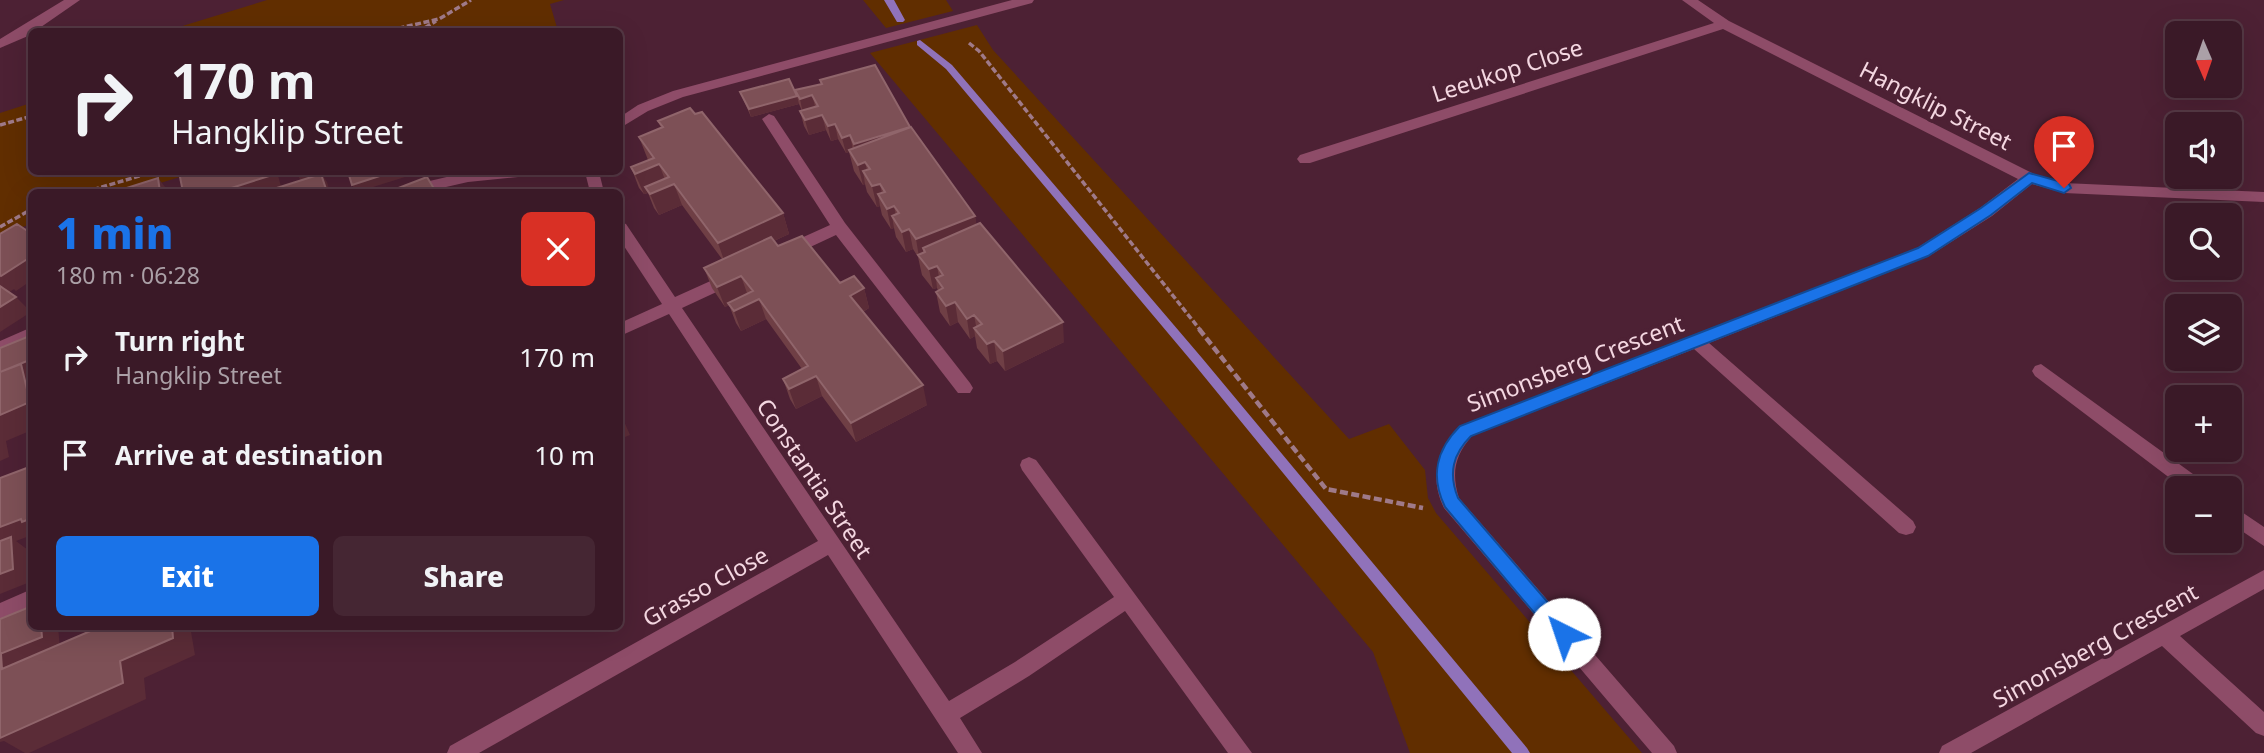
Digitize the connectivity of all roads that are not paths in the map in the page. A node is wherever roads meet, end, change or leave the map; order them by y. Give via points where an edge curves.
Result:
1 (73, 0) edge
2 (1027, 0) edge
3 (1689, 0) edge
4 (1724, 24) junction
5 (31, 28) edge
6 (28, 30) edge
7 (0, 44) edge
8 (769, 119) dead end
9 (623, 121) edge
10 (1305, 159) dead end
11 (488, 175) edge
12 (2029, 178) junction
13 (417, 189) edge
14 (2264, 197) edge
15 (839, 227) junction
16 (623, 233) edge
17 (769, 260) edge
18 (745, 271) edge
19 (670, 306) junction
20 (623, 329) edge
21 (28, 335) edge
22 (1698, 342) junction
23 (0, 348) edge
24 (2041, 371) dead end
25 (964, 388) dead end
26 (1029, 465) dead end
27 (2181, 476) edge
28 (2242, 521) edge
29 (1906, 527) dead end
30 (2264, 538) edge
31 (830, 544) junction
32 (2264, 579) edge
33 (1127, 599) junction
34 (28, 600) edge
35 (0, 614) edge
36 (2164, 634) junction
37 (945, 715) junction
38 (2264, 726) edge
39 (458, 753) edge
40 (971, 753) edge
41 (1241, 753) edge
42 (1667, 753) edge
43 (1950, 753) edge

1 - 5 street
2 - 9 street via 660,100
3 - 4 street, Hangklip Street
4 - 10 street, Leeukop Close
4 - 12 street, Hangklip Street
6 - 7 street
8 - 15 street
11 - 13 street
12 - 14 street, Hangklip Street via 2064,188
12 - 22 street, Simonsberg Crescent via 1923,252
15 - 17 street
15 - 25 street
16 - 19 street, Constantia Street
18 - 19 street
19 - 20 street
19 - 31 street, Constantia Street
21 - 23 street
22 - 29 street
22 - 42 street, Simonsberg Crescent via 1466,431 1452,444 1443,473 1451,502 1461,515
24 - 27 street
26 - 33 street
28 - 30 street
31 - 37 street, Constantia Street
31 - 39 street, Grasso Close
32 - 36 street, Simonsberg Crescent
33 - 37 street
33 - 41 street
34 - 35 street
36 - 38 street
36 - 43 street, Simonsberg Crescent
37 - 40 street, Constantia Street

